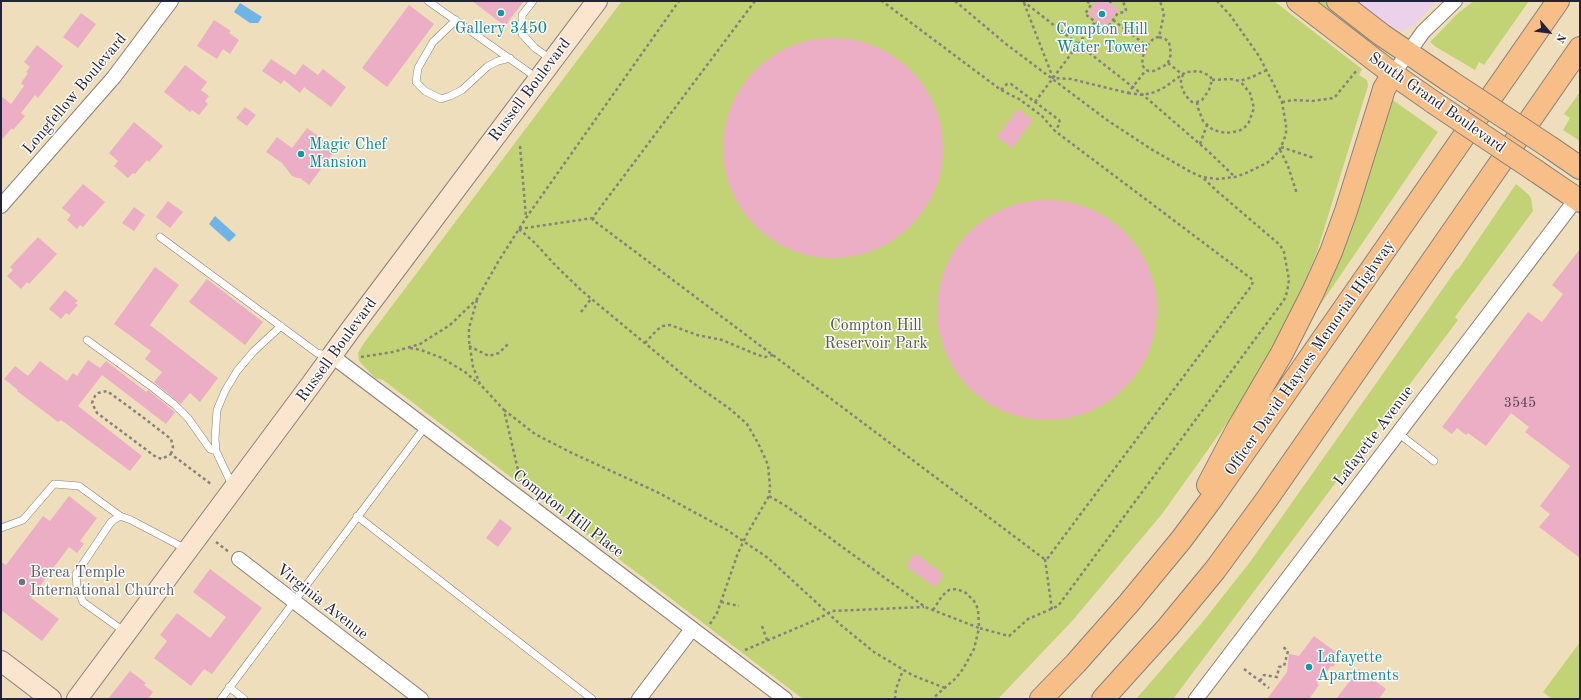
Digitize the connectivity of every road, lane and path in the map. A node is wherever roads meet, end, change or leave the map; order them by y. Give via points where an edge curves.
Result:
1 (171, 1) edge
2 (428, 1) edge
3 (533, 1) edge
4 (597, 1) edge
5 (679, 1) edge
6 (755, 1) edge
7 (882, 1) edge
8 (955, 1) edge
9 (1024, 1) edge
10 (1087, 1) edge
11 (1122, 1) edge
12 (1160, 1) edge
13 (1217, 1) edge
14 (1298, 1) edge
15 (1338, 1) edge
16 (1455, 1) edge
17 (1558, 1) edge
18 (456, 20) junction
19 (1113, 20) junction
20 (1095, 22) junction
21 (1159, 37) junction
22 (1078, 44) junction
23 (1146, 46) junction
24 (1580, 48) edge
25 (1407, 53) junction
26 (510, 58) junction
27 (553, 60) junction
28 (1168, 63) junction
29 (1146, 70) junction
30 (1267, 70) junction
31 (1357, 70) dead end
32 (1393, 74) junction
33 (1183, 75) junction
34 (1053, 78) junction
35 (539, 79) junction
36 (1212, 80) junction
37 (1240, 81) junction
38 (1133, 86) junction
39 (1001, 90) junction
40 (1128, 94) junction
41 (1143, 95) junction
42 (1035, 102) junction
43 (1197, 102) junction
44 (1282, 102) junction
45 (1207, 125) junction
46 (1055, 131) junction
47 (1200, 144) junction
48 (520, 146) dead end
49 (1281, 148) junction
50 (1314, 158) dead end
51 (1580, 168) edge
52 (1202, 177) junction
53 (1235, 177) junction
54 (1297, 194) dead end
55 (1579, 198) edge
56 (1, 206) edge
57 (526, 218) junction
58 (593, 218) junction
59 (519, 229) junction
60 (160, 237) dead end
61 (477, 299) junction
62 (591, 299) junction
63 (581, 312) dead end
64 (281, 326) junction
65 (87, 340) dead end
66 (645, 343) junction
67 (508, 344) dead end
68 (469, 346) junction
69 (409, 348) junction
70 (773, 355) junction
71 (332, 356) junction
72 (361, 357) dead end
73 (480, 384) junction
74 (504, 410) junction
75 (424, 427) junction
76 (1398, 433) junction
77 (216, 451) junction
78 (171, 454) junction
79 (1434, 461) dead end
80 (518, 478) dead end
81 (211, 484) dead end
82 (234, 489) junction
83 (769, 496) junction
84 (120, 516) junction
85 (357, 516) junction
86 (1, 528) edge
87 (202, 531) junction
88 (1181, 540) junction
89 (744, 541) junction
90 (188, 550) junction
91 (1045, 559) junction
92 (239, 560) joint
93 (294, 601) junction
94 (721, 602) junction
95 (739, 606) dead end
96 (925, 607) junction
97 (933, 610) junction
98 (1052, 610) junction
99 (828, 613) junction
100 (710, 624) dead end
101 (762, 626) dead end
102 (980, 628) junction
103 (692, 629) junction
104 (126, 633) junction
105 (767, 640) junction
106 (1282, 646) dead end
107 (745, 650) dead end
108 (1, 661) edge
109 (1244, 669) dead end
110 (904, 670) junction
111 (1260, 681) junction
112 (229, 688) junction
113 (945, 688) junction
114 (1269, 688) dead end
115 (778, 697) edge
116 (51, 699) edge
117 (77, 699) edge
118 (221, 699) edge
119 (244, 699) edge
120 (421, 699) edge
121 (592, 699) edge
122 (639, 699) edge
123 (895, 699) edge
124 (932, 699) edge
125 (1041, 699) edge
126 (1103, 699) edge
127 (1196, 699) edge

1 - 56 street, Longfellow Boulevard via 114,78
2 - 18 lane
3 - 27 lane via 522,15 522,34 534,48
4 - 27 main road, Russell Boulevard
5 - 57 path
6 - 58 path
7 - 39 path
8 - 34 path via 1006,44
9 - 22 path
9 - 34 path
10 - 20 path via 1091,5 1085,14
11 - 19 path via 1126,10
12 - 21 path via 1164,14
13 - 30 path via 1240,27
14 - 32 main road, South Grand Boulevard
15 - 25 main road, South Grand Boulevard
16 - 25 street via 1435,19
17 - 88 main road, Officer David Haynes Memorial Highway via 1244,454
18 - 26 lane
18 - 26 lane via 433,42 418,68 416,82 425,91 441,99 450,96 462,90 488,66
19 - 20 path via 1106,30
19 - 23 path
20 - 22 path
21 - 23 path via 1154,38
21 - 28 path via 1169,42 1171,54
22 - 34 path
22 - 38 path
23 - 29 path via 1142,60
24 - 126 main road via 1215,570
25 - 32 street
25 - 51 main road, South Grand Boulevard, bridge
26 - 35 lane
27 - 35 main road, Russell Boulevard
28 - 29 path via 1154,71
28 - 33 path
29 - 38 path
30 - 37 path
30 - 44 path
31 - 44 path via 1334,98
32 - 55 main road, South Grand Boulevard, bridge
32 - 88 main road via 1381,99 1331,252 1313,292 1282,353 1220,461
33 - 36 path via 1193,70 1199,71 1210,76
33 - 41 path via 1165,87
33 - 43 path via 1180,80 1182,92 1192,102
34 - 40 path via 1071,79
34 - 42 path
34 - 52 path via 1107,120 1151,149
35 - 71 main road, Russell Boulevard
36 - 37 path
36 - 43 path via 1206,95
37 - 45 path via 1253,101 1254,108 1249,122 1233,133 1220,132
38 - 40 path
38 - 41 path
39 - 42 path via 1009,83
39 - 46 path via 1019,99 1042,116
40 - 41 path
41 - 47 path
42 - 46 path via 1059,120
43 - 45 path via 1200,114
44 - 49 path via 1286,134
45 - 47 path
46 - 91 path via 1252,278 1253,282
47 - 53 path
48 - 57 path
49 - 50 path
49 - 53 path via 1267,163
49 - 54 path
52 - 53 path
52 - 98 path via 1280,245 1290,280 1287,292 1279,307 1107,541 1058,606
55 - 76 street, Lafayette Avenue
57 - 59 path
58 - 59 path
58 - 70 path
59 - 61 path
59 - 62 path
60 - 64 lane
61 - 68 path via 469,328
61 - 69 path via 450,325
62 - 63 path
62 - 66 path
64 - 71 lane via 317,353
64 - 77 lane via 254,351 237,371 225,391 217,410
65 - 77 lane via 175,406 188,418 210,449
66 - 70 path via 657,330 670,325 697,335 722,340 758,355
66 - 83 path via 747,424 768,465
67 - 68 path via 499,353 490,356
68 - 73 path
69 - 72 path
69 - 73 path via 442,358
70 - 91 path
71 - 75 street, Compton Hill Place
71 - 82 main road, Russell Boulevard
73 - 74 path
74 - 80 path
74 - 89 path via 535,434 659,493
75 - 85 lane
75 - 103 street, Compton Hill Place
76 - 79 lane
76 - 127 street, Lafayette Avenue
77 - 82 lane
78 - 78 path via 162,459 156,457 97,413 92,403 95,396 107,391 140,415 171,439
78 - 81 path
82 - 87 main road, Russell Boulevard
83 - 89 path
83 - 96 path
84 - 86 lane via 79,486 54,484 23,520
84 - 90 lane
84 - 104 lane via 111,522 76,574 77,587 84,602
85 - 93 lane
85 - 121 lane
87 - 90 main road, Russell Boulevard
87 - 92 path
88 - 125 main road, Officer David Haynes Memorial Highway via 1129,603
89 - 94 path
89 - 99 path via 768,558
90 - 104 main road, Russell Boulevard
91 - 98 path
92 - 93 street, Virginia Avenue
93 - 112 lane
93 - 120 street, Virginia Avenue
94 - 95 path
94 - 100 path
96 - 97 path
96 - 99 path via 837,610
97 - 102 path
97 - 102 path via 942,596 949,590 957,589 974,601 978,609
98 - 102 path via 1028,620 1009,636
99 - 105 path
99 - 110 path via 874,652
101 - 105 path
102 - 113 path via 971,658
103 - 115 street, Compton Hill Place
103 - 122 street
104 - 117 main road, Russell Boulevard
105 - 107 path
106 - 111 path via 1288,651 1284,666 1279,667 1277,677 1264,675
108 - 116 main road
109 - 111 path
110 - 113 path
110 - 123 path via 896,689
111 - 114 path
112 - 118 lane
112 - 119 lane
113 - 124 path

